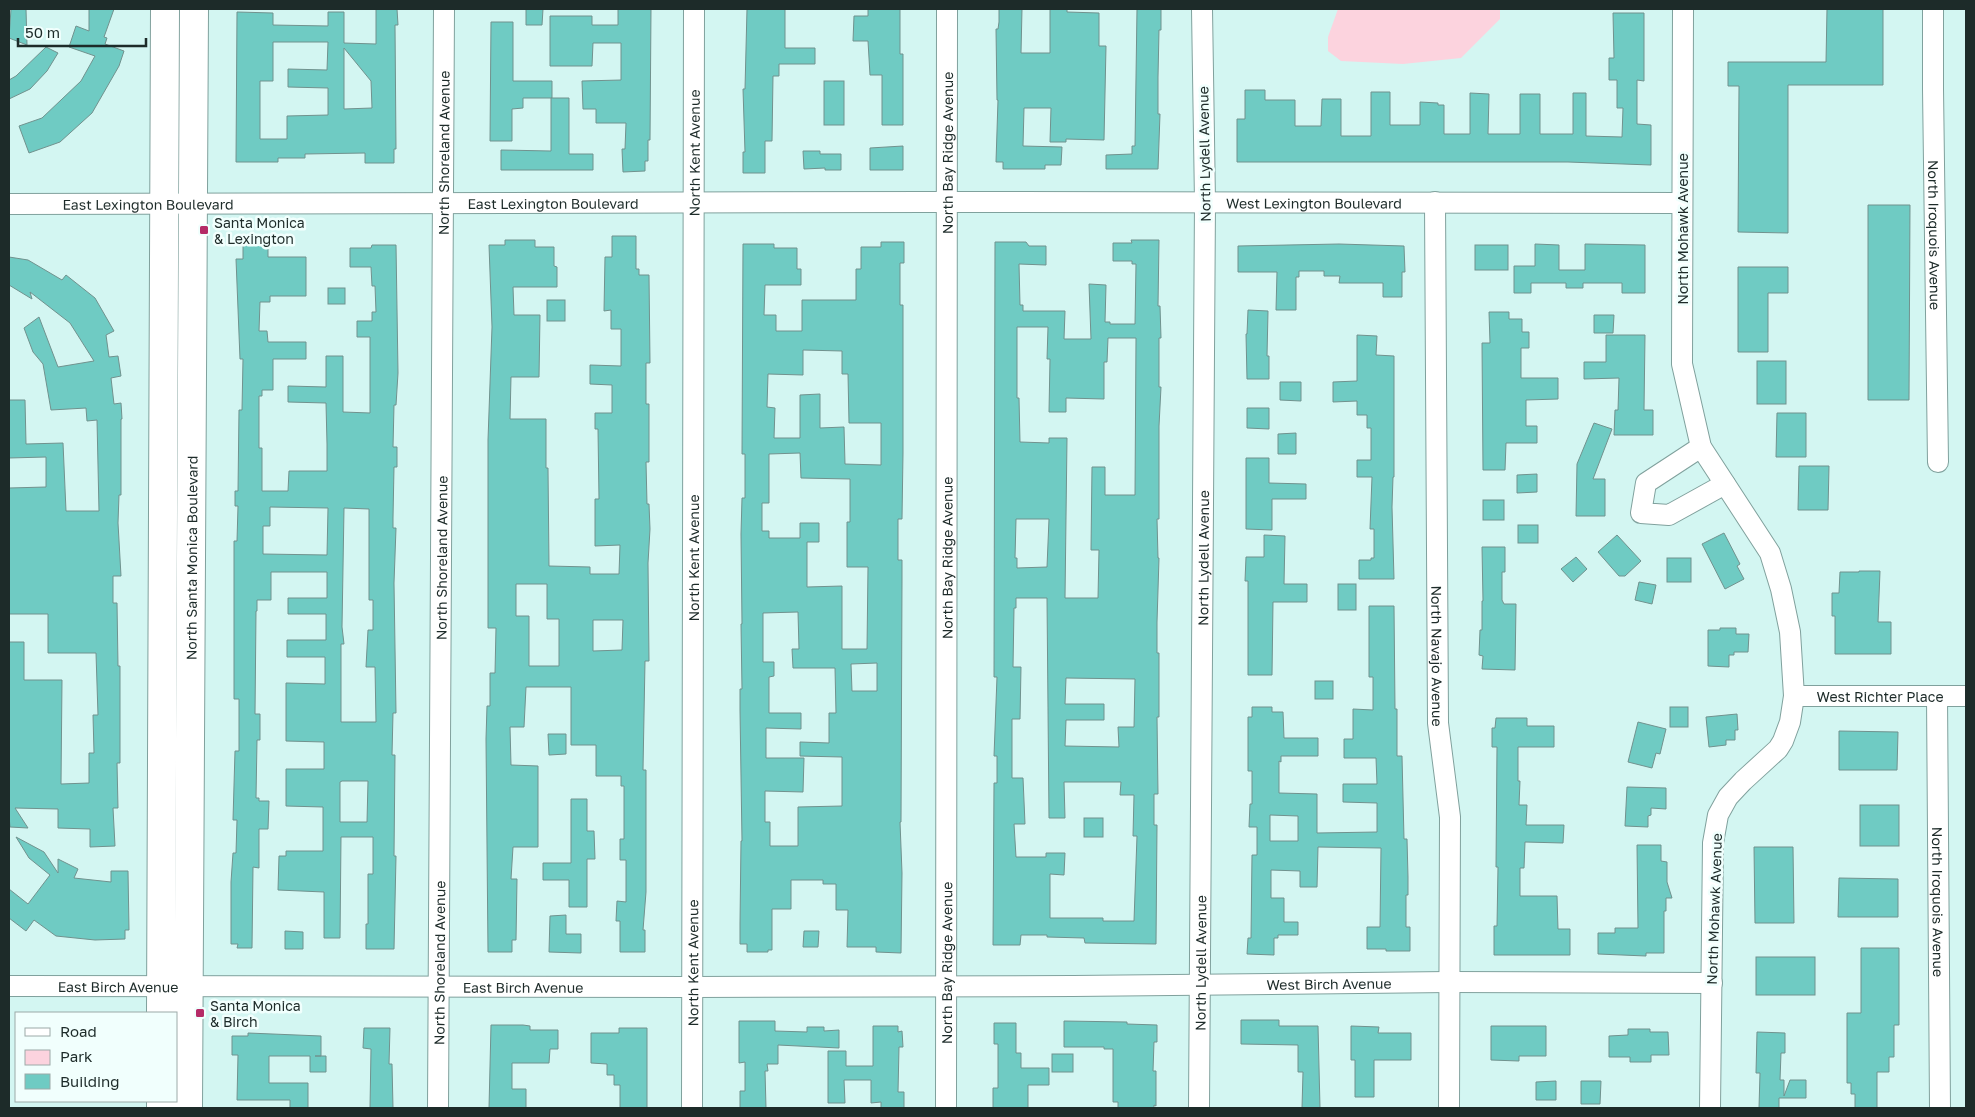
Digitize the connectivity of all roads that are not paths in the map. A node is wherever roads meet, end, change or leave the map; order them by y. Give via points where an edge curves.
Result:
1 (165, 9) edge
2 (194, 9) edge
3 (444, 9) edge
4 (694, 9) edge
5 (947, 9) edge
6 (1202, 9) edge
7 (1683, 9) edge
8 (1934, 9) edge
9 (444, 202) junction
10 (694, 202) junction
11 (946, 202) junction
12 (1205, 202) junction
13 (1435, 202) junction
14 (1682, 203) junction
15 (9, 204) edge
16 (163, 204) junction
17 (193, 204) junction
18 (1701, 447) junction
19 (1938, 462) dead end
20 (1724, 484) junction
21 (1794, 696) junction
22 (1936, 696) junction
23 (1966, 696) edge
24 (1449, 982) junction
25 (1712, 983) junction
26 (189, 985) junction
27 (438, 985) junction
28 (1200, 985) junction
29 (9, 986) edge
30 (161, 986) junction
31 (947, 986) junction
32 (693, 987) junction
33 (161, 1012) edge
34 (188, 1108) edge
35 (438, 1108) edge
36 (692, 1108) edge
37 (946, 1108) edge
38 (1199, 1108) edge
39 (1449, 1108) edge
40 (1710, 1108) edge
41 (1940, 1108) edge

1 - 16 street, North Santa Monica Boulevard
2 - 17 street, North Santa Monica Boulevard
3 - 9 street, North Shoreland Avenue
4 - 10 street, North Kent Avenue
5 - 11 street, North Bay Ridge Avenue
6 - 12 street, North Lydell Avenue
7 - 14 street, North Mohawk Avenue
8 - 19 street, North Iroquois Avenue
9 - 10 street, East Lexington Boulevard
9 - 17 street, East Lexington Boulevard
9 - 27 street, North Shoreland Avenue
10 - 11 street, East Lexington Boulevard
10 - 32 street, North Kent Avenue
11 - 12 street, West Lexington Boulevard
11 - 31 street, North Bay Ridge Avenue
12 - 13 street, West Lexington Boulevard
12 - 28 street, North Lydell Avenue
13 - 14 street, West Lexington Boulevard
13 - 24 street, North Navajo Avenue via 1438,723 1450,817
14 - 18 street, North Mohawk Avenue via 1682,364
15 - 16 street, East Lexington Boulevard
16 - 17 street, East Lexington Boulevard
16 - 30 street, North Santa Monica Boulevard
17 - 26 street, North Santa Monica Boulevard
18 - 20 street, North Mohawk Avenue
18 - 20 street via 1646,483 1641,513 1669,515
20 - 21 street, North Mohawk Avenue via 1770,553 1790,632
21 - 22 street, West Richter Place
21 - 25 street, North Mohawk Avenue via 1788,731 1778,749 1743,780 1718,815 1713,843
22 - 23 street, West Richter Place
22 - 41 street, North Iroquois Avenue
24 - 25 street, West Birch Avenue
24 - 28 street, West Birch Avenue
24 - 39 street, North Navajo Avenue
25 - 40 street, North Mohawk Avenue
26 - 27 street, East Birch Avenue
26 - 30 street, East Birch Avenue
26 - 34 street, North Santa Monica Boulevard
27 - 32 street, East Birch Avenue
27 - 35 street, North Shoreland Avenue
28 - 31 street, West Birch Avenue
28 - 38 street, North Lydell Avenue
29 - 30 street, East Birch Avenue
30 - 33 street, North Santa Monica Boulevard
31 - 32 street, East Birch Avenue
31 - 37 street, North Bay Ridge Avenue
32 - 36 street, North Kent Avenue

